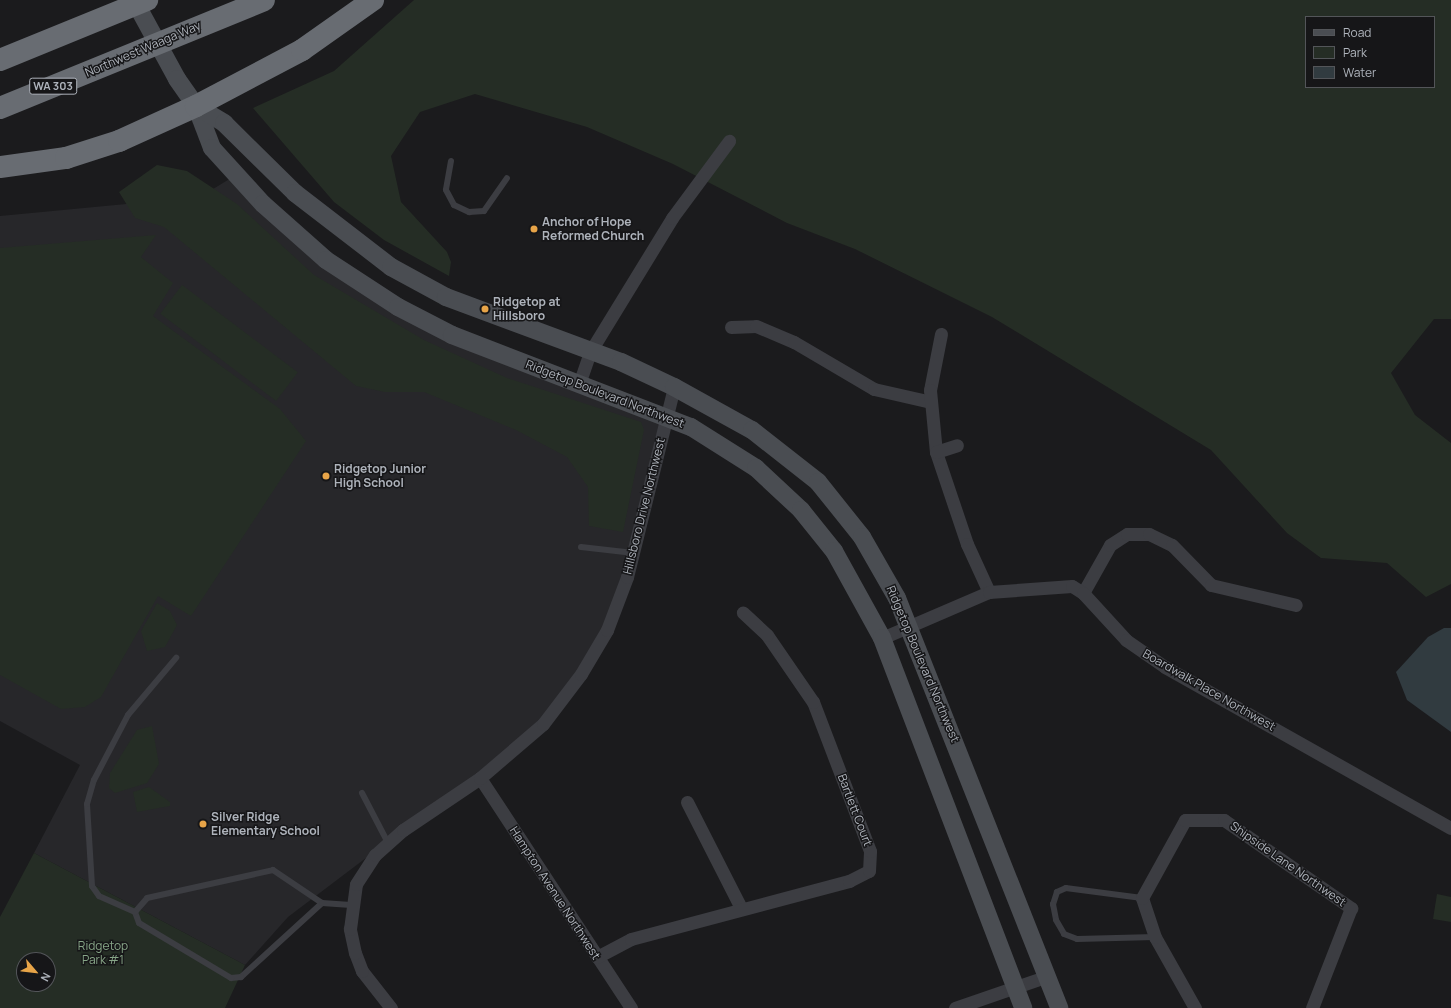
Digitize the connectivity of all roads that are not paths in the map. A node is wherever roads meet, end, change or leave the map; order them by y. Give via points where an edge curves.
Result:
1 (134, 0) edge
2 (147, 0) edge
3 (264, 0) edge
4 (373, 0) edge
5 (0, 60) edge
6 (196, 106) junction
7 (0, 108) edge
8 (729, 141) dead end
9 (451, 161) dead end
10 (0, 167) edge
11 (507, 178) dead end
12 (731, 327) dead end
13 (941, 334) dead end
14 (590, 352) junction
15 (579, 384) junction
16 (674, 387) junction
17 (931, 402) junction
18 (665, 414) junction
19 (957, 445) dead end
20 (936, 452) junction
21 (581, 547) dead end
22 (634, 552) junction
23 (989, 592) junction
24 (1083, 593) junction
25 (1296, 605) dead end
26 (743, 613) dead end
27 (910, 628) junction
28 (882, 638) junction
29 (176, 658) dead end
30 (480, 778) junction
31 (362, 793) dead end
32 (687, 802) dead end
33 (1451, 828) edge
34 (388, 843) junction
35 (1142, 898) junction
36 (322, 903) junction
37 (351, 905) junction
38 (741, 908) junction
39 (135, 912) junction
40 (1155, 937) junction
41 (597, 957) junction
42 (1045, 977) junction
43 (1014, 988) junction
44 (391, 1008) edge
45 (631, 1008) edge
46 (955, 1008) edge
47 (1023, 1008) edge
48 (1058, 1008) edge
49 (1195, 1008) edge
50 (1312, 1008) edge

1 - 6 main road, Ridgetop Boulevard Northwest via 177,79
2 - 5 highway
3 - 7 highway, Northwest Waaga Way / WA 303 via 197,25
4 - 6 highway via 302,50
6 - 10 highway via 103,147 66,158
6 - 14 main road, Ridgetop Boulevard Northwest via 224,123 295,193 391,266 446,297
6 - 15 main road, Ridgetop Boulevard Northwest via 212,148 263,204 326,260 398,307 452,335
8 - 14 street via 672,218
9 - 11 lane via 446,190 454,205 469,212 484,211
12 - 17 street via 756,326 794,342 874,389
13 - 17 street
14 - 15 street
14 - 16 main road, Ridgetop Boulevard Northwest
15 - 18 main road, Ridgetop Boulevard Northwest
16 - 18 street, Hillsboro Drive Northwest
16 - 27 main road, Ridgetop Boulevard Northwest via 758,434 818,482 880,565
17 - 20 street
18 - 22 street, Hillsboro Drive Northwest
18 - 28 main road, Ridgetop Boulevard Northwest via 736,453 801,510 834,551
19 - 20 street
20 - 23 street via 966,544
21 - 22 lane
22 - 30 street, Hillsboro Drive Northwest via 607,630 582,674 543,724
23 - 24 street, Boardwalk Place Northwest via 1072,586
23 - 27 street, Boardwalk Place Northwest
24 - 25 street via 1110,545 1127,534 1149,534 1172,546 1212,585
24 - 33 street, Boardwalk Place Northwest via 1126,640 1165,666
26 - 38 street, Bartlett Court via 767,635 813,702 870,851 869,871 849,881
27 - 28 street, Boardwalk Place Northwest
27 - 42 main road, Ridgetop Boulevard Northwest
28 - 43 main road, Ridgetop Boulevard Northwest
29 - 39 lane via 128,715 94,780 87,804 92,886 99,896
30 - 34 street, Hillsboro Drive Northwest
30 - 41 street, Hampton Avenue Northwest
31 - 34 lane
32 - 38 street
34 - 37 street, Hillsboro Drive Northwest via 363,870
35 - 40 street
35 - 40 lane via 1066,888 1057,892 1053,904 1056,920 1064,934 1077,939
35 - 50 street, Shipside Lane Northwest via 1185,820 1224,820 1351,908
36 - 37 lane
36 - 39 lane via 273,870 147,898
36 - 39 lane via 241,977 231,978 139,923
37 - 44 street, Hillsboro Drive Northwest via 350,928 355,953 362,970
38 - 41 street, Bartlett Court via 631,939
40 - 49 street
41 - 45 street, Hampton Avenue Northwest
42 - 43 street
42 - 48 main road, Ridgetop Boulevard Northwest
43 - 46 street
43 - 47 main road, Ridgetop Boulevard Northwest

